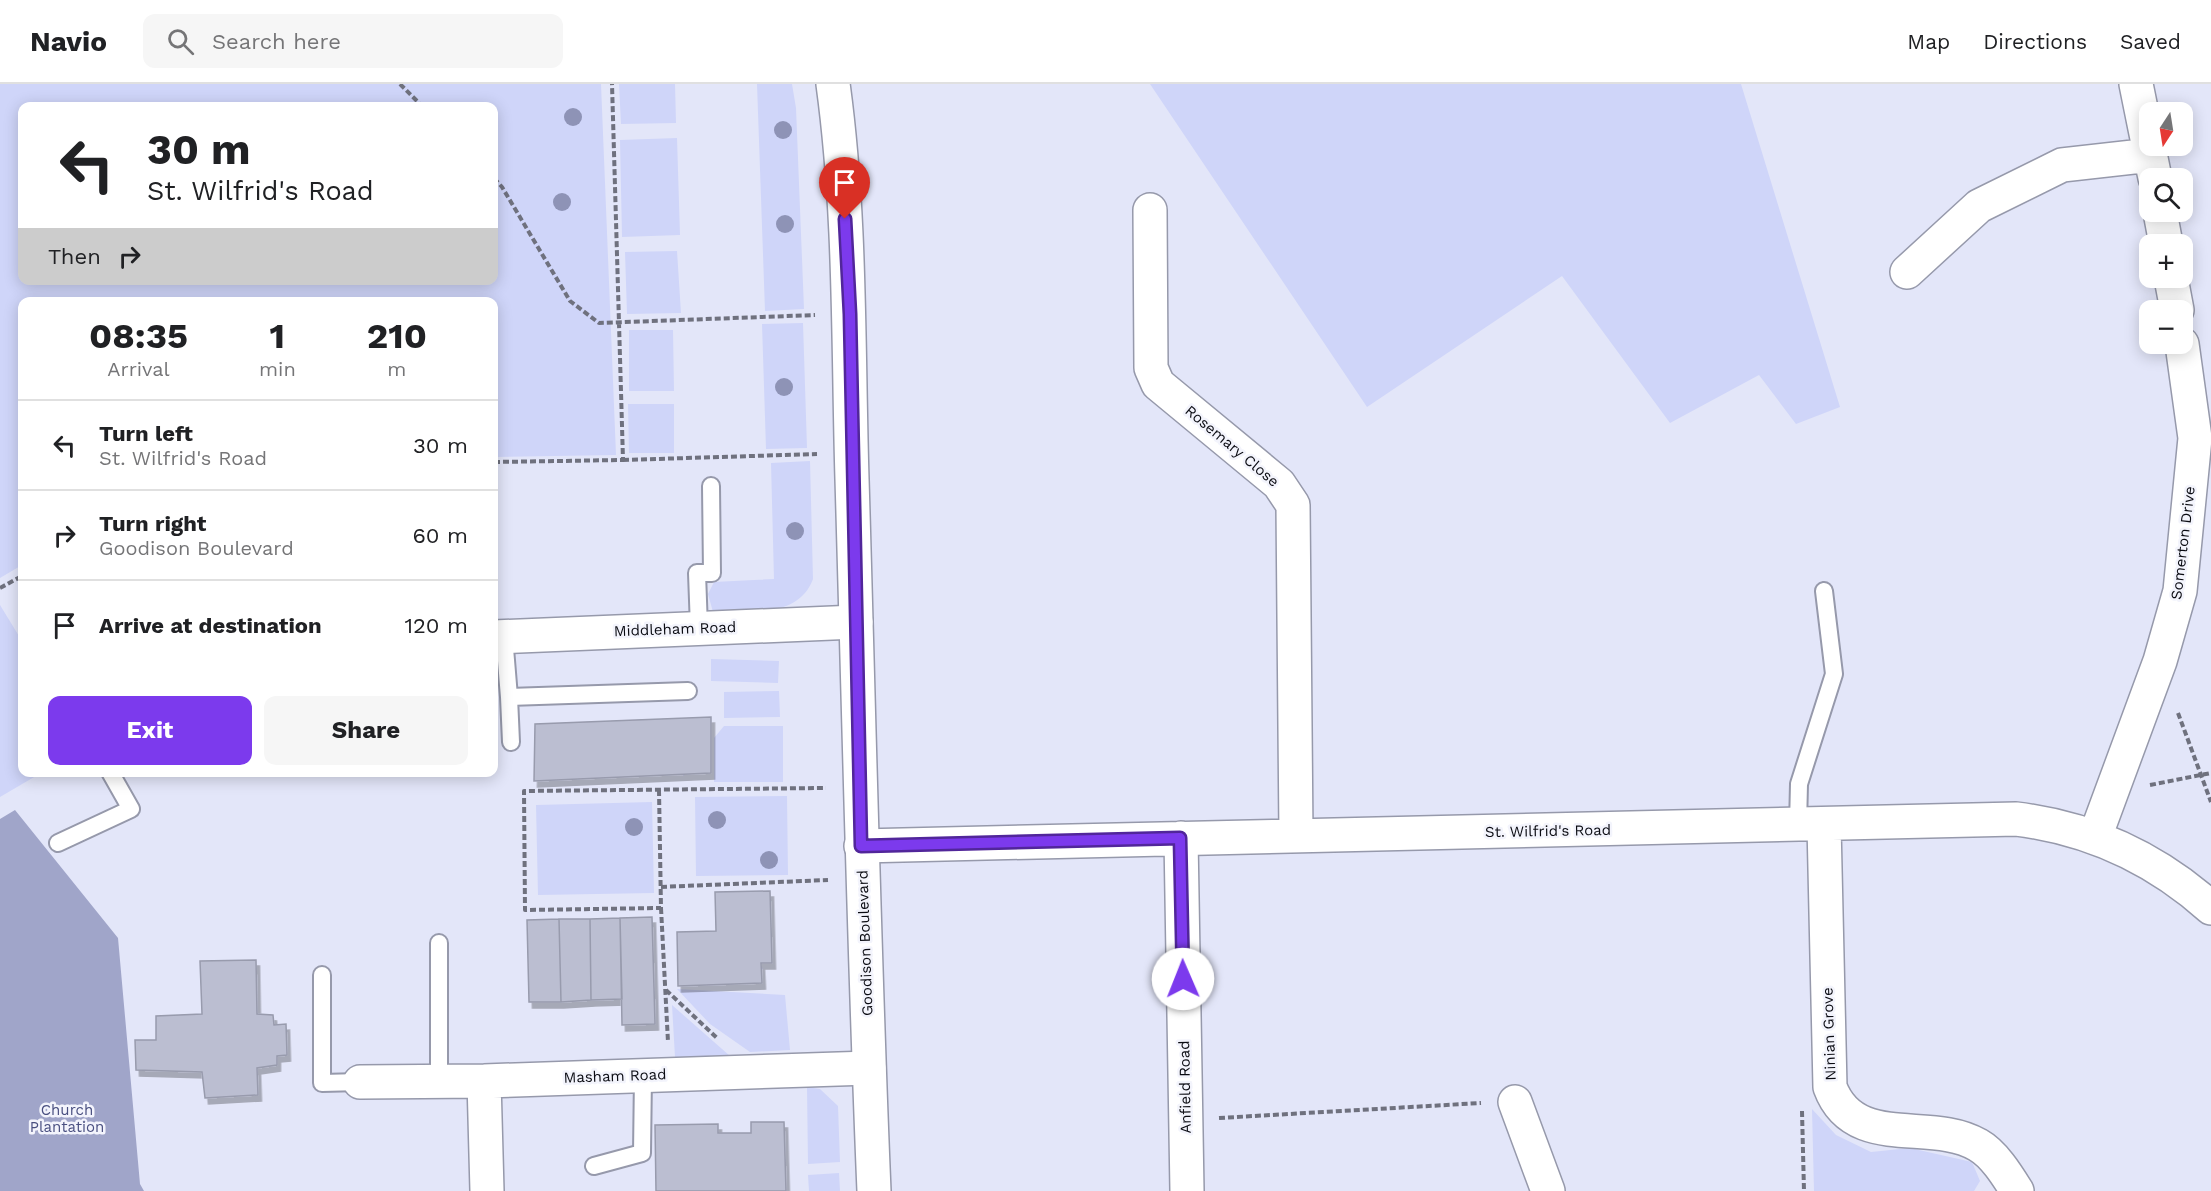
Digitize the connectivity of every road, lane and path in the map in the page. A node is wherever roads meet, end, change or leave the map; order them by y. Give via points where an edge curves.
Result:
1 (400, 84) edge
2 (612, 84) edge
3 (833, 84) edge
4 (2136, 84) edge
5 (418, 102) edge
6 (2153, 167) edge
7 (498, 182) edge
8 (1150, 210) dead end
9 (1907, 272) dead end
10 (850, 314) junction
11 (619, 322) junction
12 (2192, 354) edge
13 (851, 453) junction
14 (623, 460) junction
15 (498, 462) edge
16 (711, 486) dead end
17 (18, 578) edge
18 (0, 588) edge
19 (1824, 591) dead end
20 (856, 622) junction
21 (699, 628) junction
22 (499, 636) edge
23 (2160, 661) junction
24 (688, 692) dead end
25 (508, 697) junction
26 (511, 742) dead end
27 (2211, 773) edge
28 (2201, 776) junction
29 (113, 777) edge
30 (860, 788) junction
31 (659, 790) junction
32 (2112, 792) junction
33 (2211, 802) edge
34 (1811, 825) junction
35 (1296, 836) junction
36 (2095, 837) junction
37 (1180, 838) junction
38 (58, 843) dead end
39 (861, 846) junction
40 (862, 879) junction
41 (661, 887) junction
42 (661, 908) junction
43 (2211, 908) edge
44 (439, 943) dead end
45 (322, 975) dead end
46 (665, 990) junction
47 (869, 1068) junction
48 (763, 1071) junction
49 (656, 1074) junction
50 (439, 1081) junction
51 (484, 1081) junction
52 (360, 1082) joint
53 (1833, 1095) junction
54 (1515, 1102) joint
55 (1185, 1120) junction
56 (594, 1166) dead end
57 (487, 1191) edge
58 (874, 1191) edge
59 (1187, 1191) edge
60 (1548, 1191) edge
61 (1804, 1191) edge
62 (2017, 1191) edge

1 - 5 path
2 - 11 path
3 - 10 street, Goodison Boulevard via 842,147
4 - 6 street
6 - 9 street via 2062,165 1978,206
7 - 11 path via 570,301 599,323
8 - 35 street, Rosemary Close via 1151,368 1158,384 1279,483 1293,505
10 - 11 path
10 - 13 street, Goodison Boulevard
11 - 14 path
12 - 23 street, Somerton Drive via 2195,438 2180,591
13 - 14 path
13 - 20 street, Goodison Boulevard
14 - 15 path
16 - 21 lane via 712,573 697,573
17 - 18 path
19 - 34 lane via 1834,674 1799,784
20 - 21 street, Middleham Road
20 - 30 street, Goodison Boulevard
21 - 22 street, Middleham Road
22 - 25 lane
23 - 28 path
23 - 32 street, Somerton Drive
24 - 25 lane
25 - 26 lane
27 - 28 path
28 - 32 path
28 - 33 path
29 - 38 lane via 130,809
30 - 31 path
30 - 39 street, Goodison Boulevard
31 - 41 path
31 - 42 path via 524,791 525,910
32 - 36 street, Somerton Drive
34 - 35 street, St. Wilfrid's Road
34 - 36 street, St. Wilfrid's Road via 2016,819 2049,822
34 - 53 street, Ninian Grove
35 - 37 street, St. Wilfrid's Road
36 - 43 street, St. Wilfrid's Road via 2141,856 2184,883
37 - 39 street, St. Wilfrid's Road
37 - 55 street, Anfield Road
39 - 40 street, Goodison Boulevard
40 - 41 path
40 - 47 street, Goodison Boulevard
41 - 42 path
42 - 46 path
44 - 50 lane
45 - 52 lane via 322,1083
46 - 48 path via 706,1030
46 - 49 path
47 - 48 street, Masham Road
47 - 58 street, Goodison Boulevard
48 - 49 street, Masham Road
49 - 51 street, Masham Road
49 - 56 lane via 642,1153
50 - 51 street, Masham Road
50 - 52 street, Masham Road
51 - 57 street
53 - 61 path via 1801,1094
53 - 62 street, Ninian Grove via 1859,1122 1881,1129 1941,1133 1979,1145
54 - 55 path
54 - 60 street
55 - 59 street, Anfield Road

